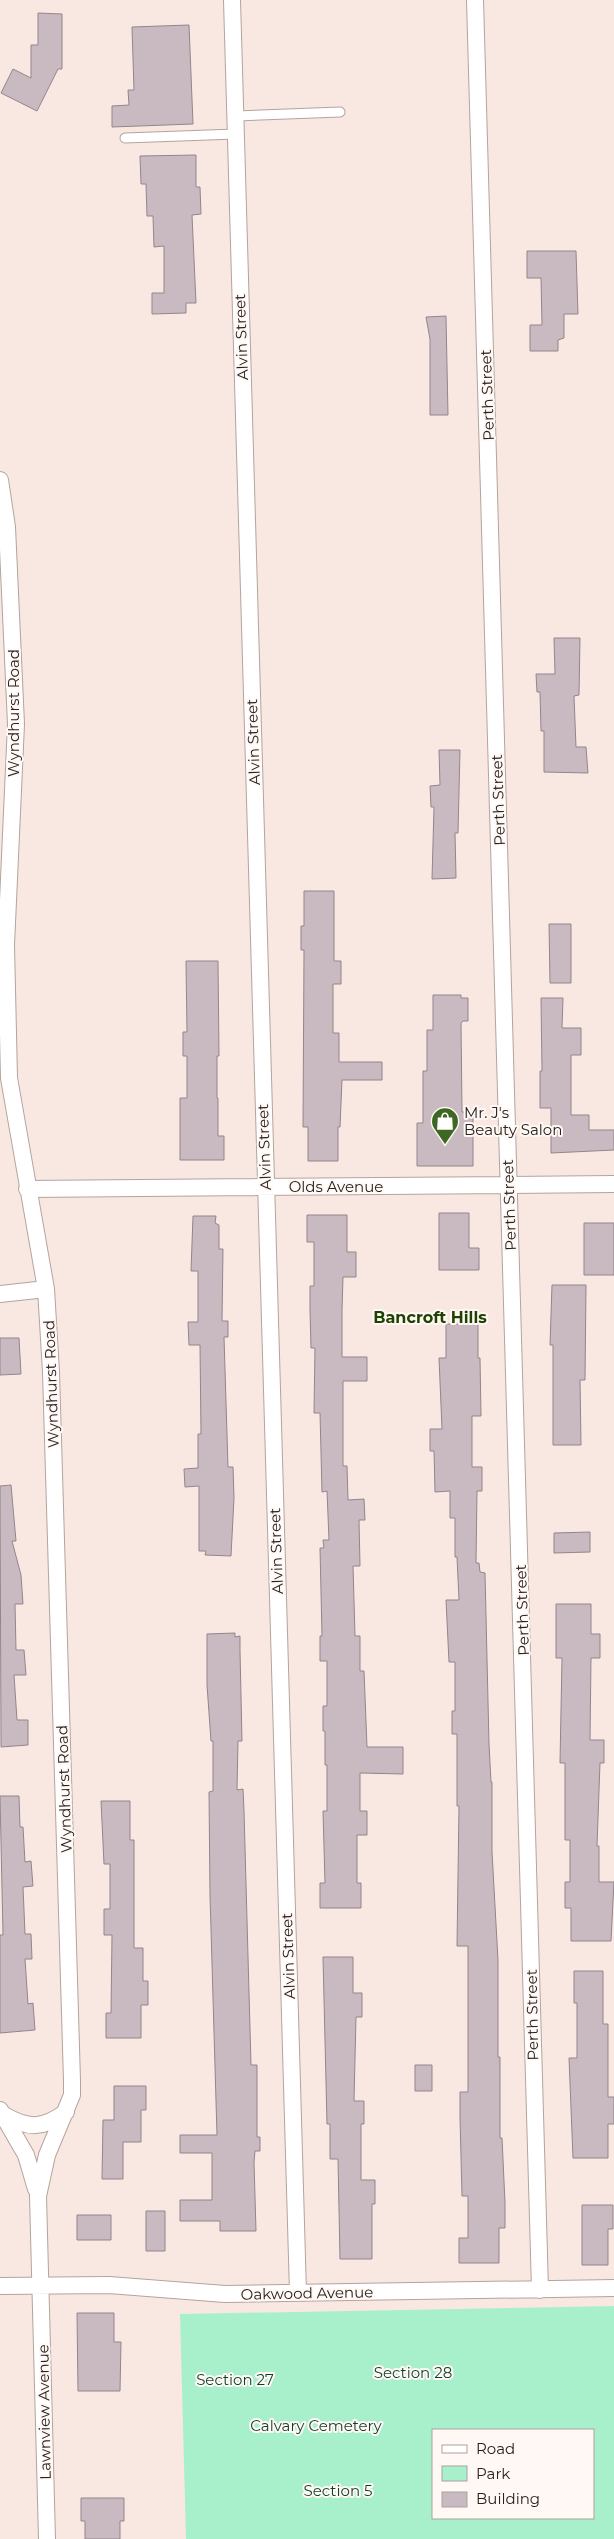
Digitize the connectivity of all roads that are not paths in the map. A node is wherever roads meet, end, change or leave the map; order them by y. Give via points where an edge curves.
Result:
1 (232, 0) edge
2 (475, 0) edge
3 (340, 112) dead end
4 (236, 116) junction
5 (236, 134) junction
6 (125, 138) dead end
7 (0, 480) edge
8 (5, 1078) edge
9 (614, 1184) edge
10 (509, 1185) junction
11 (265, 1187) junction
12 (28, 1189) junction
13 (46, 1289) junction
14 (0, 1294) edge
15 (2, 2112) edge
16 (66, 2112) junction
17 (38, 2196) junction
18 (0, 2286) edge
19 (40, 2286) junction
20 (614, 2288) edge
21 (540, 2290) junction
22 (298, 2293) junction
23 (47, 2539) edge

1 - 4 street, Alvin Street
2 - 10 street, Perth Street
3 - 4 lane
4 - 5 street, Alvin Street
5 - 6 lane
5 - 11 street, Alvin Street
7 - 8 street, Wyndhurst Road via 7,527 16,724 6,945
8 - 12 street, Wyndhurst Road
9 - 10 street, Olds Avenue
10 - 11 street, Olds Avenue
10 - 21 street, Perth Street
11 - 12 street, Olds Avenue
11 - 22 street, Alvin Street
12 - 13 street, Wyndhurst Road
13 - 14 street
13 - 16 street, Wyndhurst Road via 72,2081 72,2095
15 - 16 street via 28,2126 48,2123
15 - 17 street via 26,2155
16 - 17 street, Wyndhurst Road via 46,2155
17 - 19 street, Wyndhurst Road
18 - 19 street, Oakwood Avenue
19 - 22 street, Oakwood Avenue via 134,2286 225,2294
19 - 23 street, Lawnview Avenue
20 - 21 street, Oakwood Avenue
21 - 22 street, Oakwood Avenue

